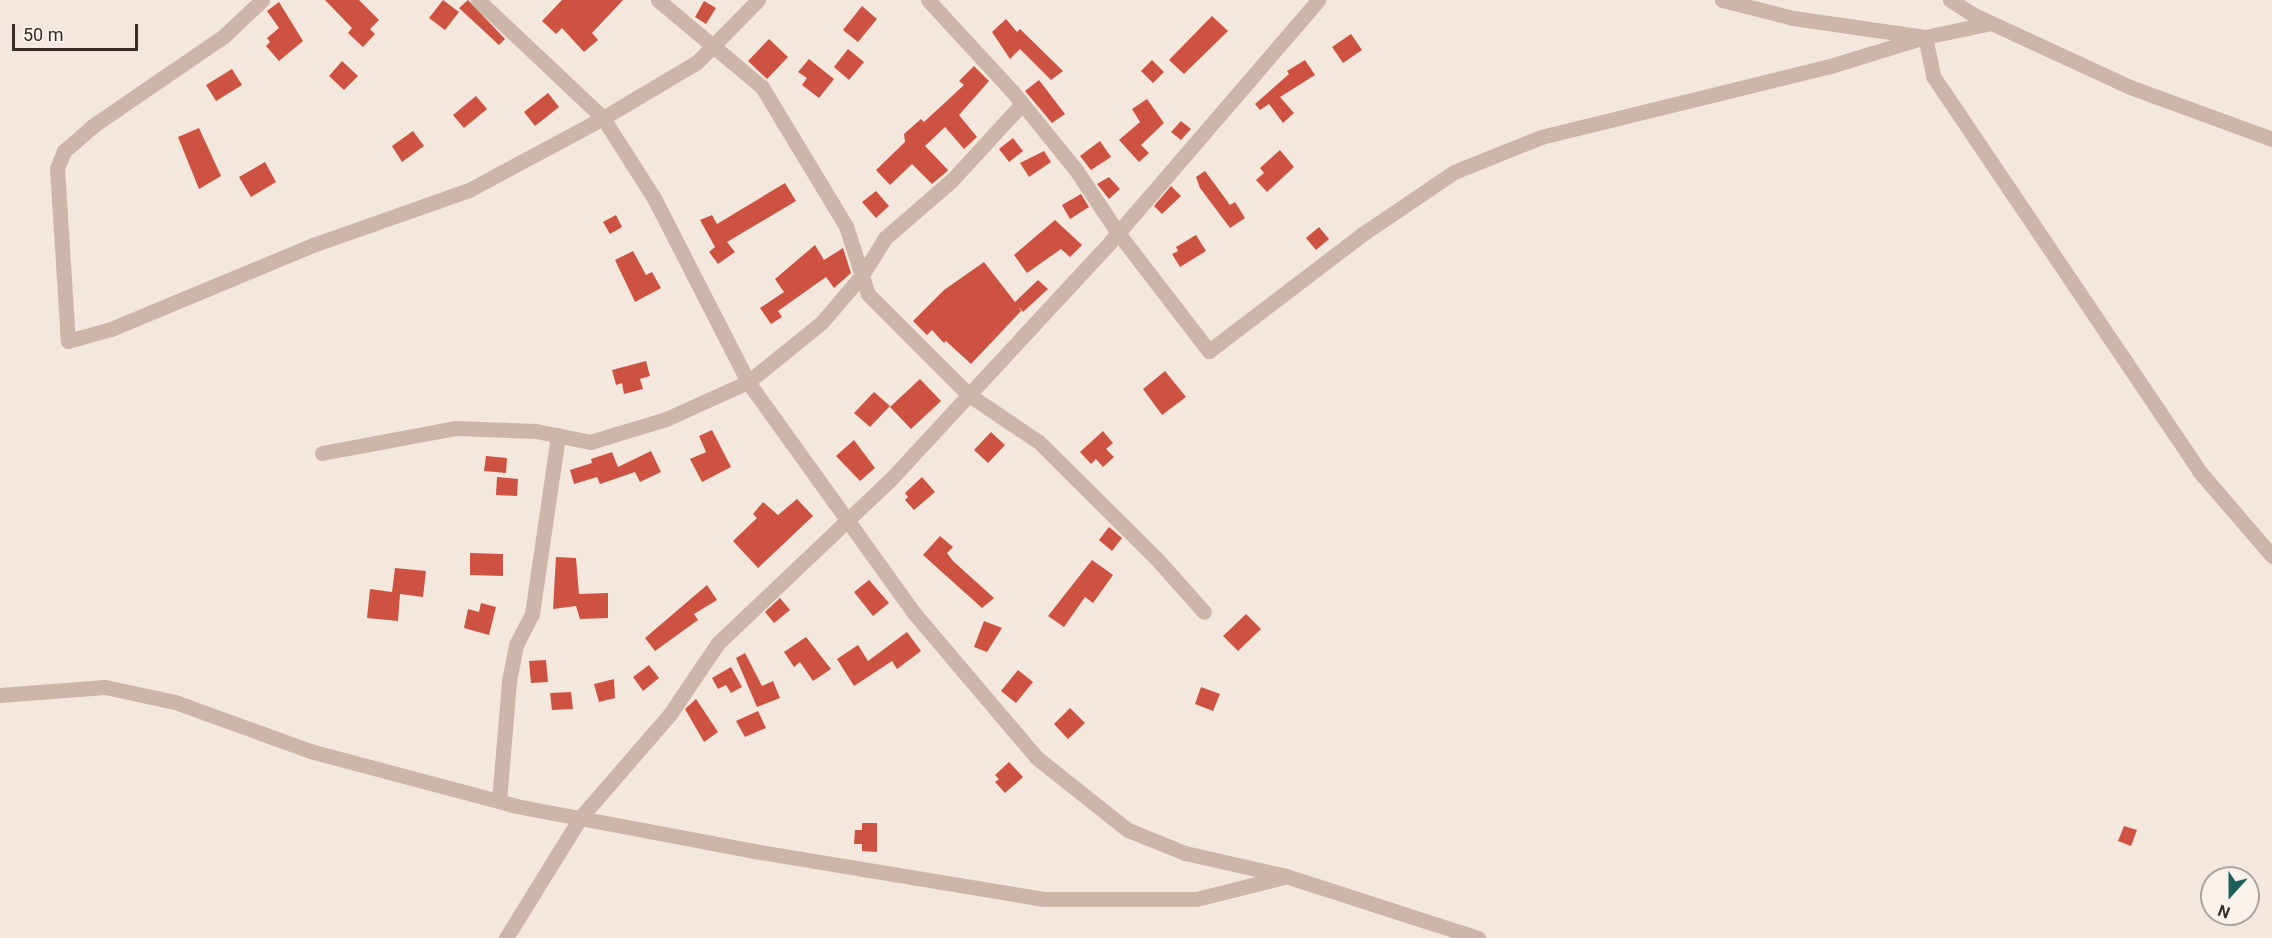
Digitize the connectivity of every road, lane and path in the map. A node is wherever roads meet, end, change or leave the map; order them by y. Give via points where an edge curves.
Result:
1 (262, 0) edge
2 (478, 0) edge
3 (657, 0) edge
4 (758, 0) edge
5 (928, 0) edge
6 (1318, 0) edge
7 (1722, 0) edge
8 (1950, 0) edge
9 (1991, 23) junction
10 (1925, 36) junction
11 (715, 45) junction
12 (1022, 104) junction
13 (603, 118) junction
14 (2272, 139) edge
15 (1118, 233) junction
16 (862, 276) junction
17 (748, 382) junction
18 (969, 395) junction
19 (558, 435) junction
20 (322, 453) dead end
21 (847, 520) junction
22 (2272, 556) edge
23 (1204, 612) dead end
24 (0, 695) edge
25 (499, 801) junction
26 (579, 818) junction
27 (1286, 876) junction
28 (506, 938) edge
29 (1478, 938) edge

1 - 13 street via 224,36 94,125 64,151 57,168 68,341 111,329 313,245 470,190
2 - 13 street
3 - 11 street
4 - 11 street
5 - 12 street
6 - 15 street
7 - 10 street via 1793,18
8 - 9 street
9 - 10 street
9 - 14 street via 2130,87
10 - 15 street via 1827,67 1541,137 1454,172 1361,235 1209,351
10 - 22 street via 1933,76 2199,471
11 - 13 street via 697,62
11 - 16 street via 762,87 846,226
12 - 15 street via 1076,170
12 - 16 street via 952,180 885,238
13 - 17 street via 654,198
15 - 18 street
16 - 17 street via 822,322
16 - 18 street via 868,294
17 - 19 street via 666,419 590,442
17 - 21 street
18 - 21 street
18 - 23 street via 1039,442 1156,558
19 - 20 street via 455,428
19 - 25 street via 532,614 516,645 509,681
21 - 26 street via 718,643 670,714
21 - 27 street via 914,613 1037,758 1128,830 1185,853
24 - 25 street via 105,687 175,702 310,751
25 - 26 street
26 - 27 street via 1044,899 1196,899
26 - 28 street
27 - 29 street

